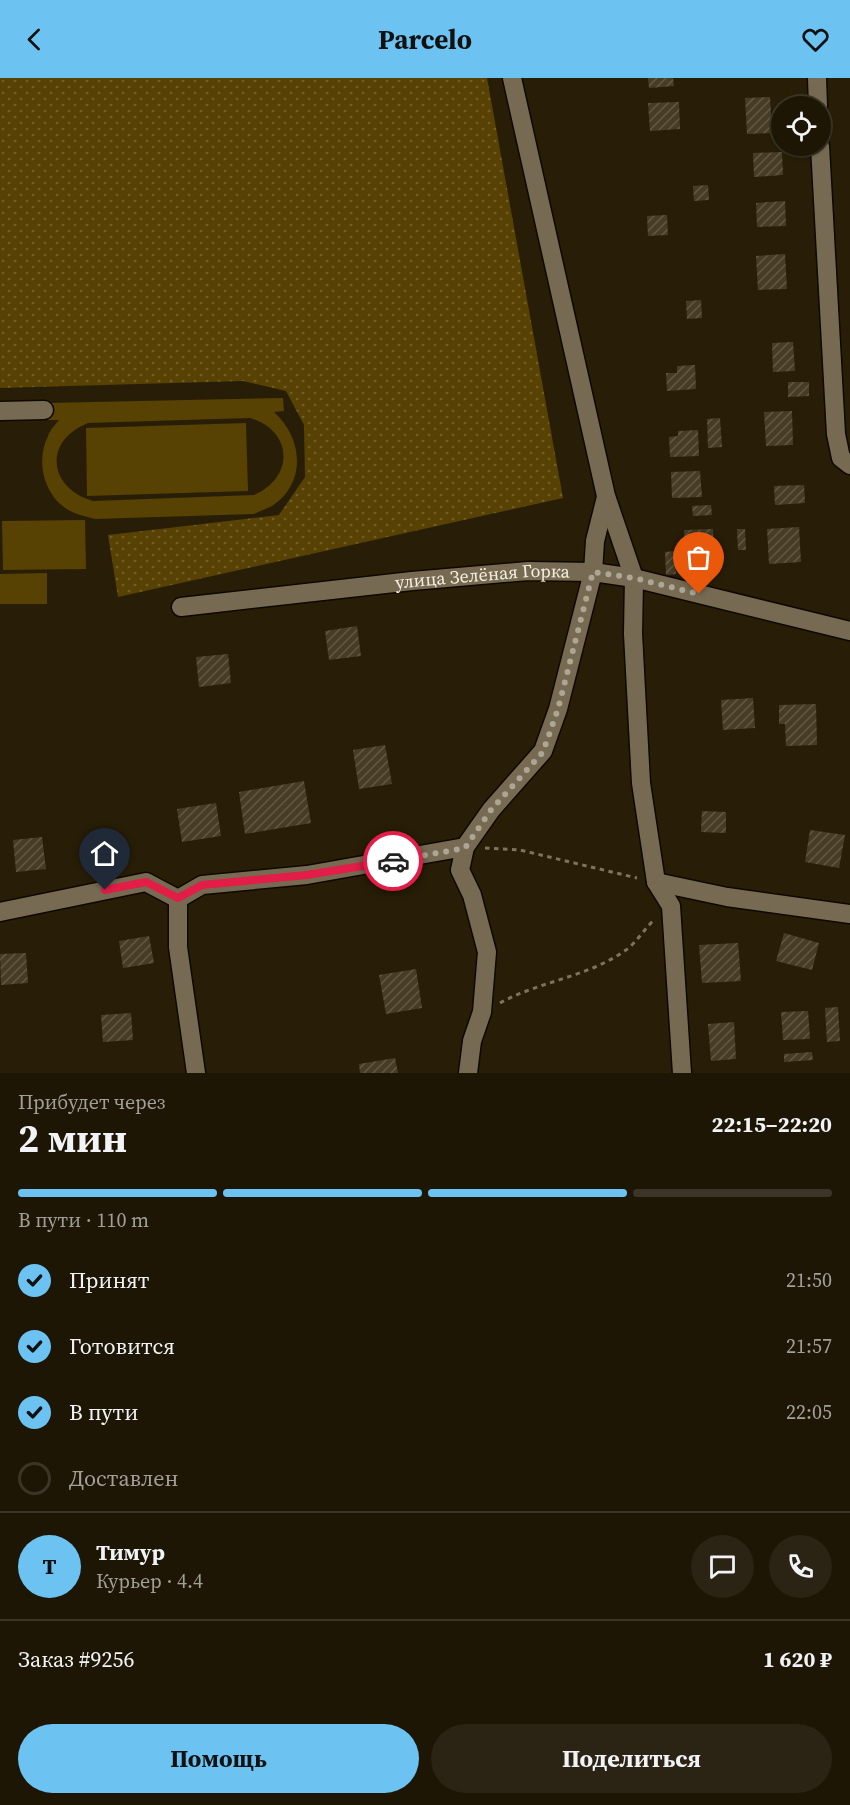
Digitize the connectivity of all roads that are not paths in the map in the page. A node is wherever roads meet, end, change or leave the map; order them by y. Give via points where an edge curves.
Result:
1 (512, 78) edge
2 (817, 78) edge
3 (818, 96) edge
4 (821, 156) edge
5 (44, 410) dead end
6 (0, 411) edge
7 (850, 465) edge
8 (606, 496) junction
9 (593, 572) junction
10 (634, 578) junction
11 (181, 607) dead end
12 (850, 631) edge
13 (465, 848) junction
14 (657, 882) junction
15 (178, 898) junction
16 (0, 912) edge
17 (850, 914) edge
18 (196, 1073) edge
19 (468, 1073) edge
20 (682, 1073) edge

1 - 8 street
2 - 3 street
4 - 7 street via 836,434 841,458
5 - 6 street
8 - 9 street via 595,541
8 - 10 street
9 - 10 street, улица Зелёная Горка
9 - 11 street, улица Зелёная Горка via 528,571
9 - 13 street via 543,752 491,810
10 - 12 street, улица Зелёная Горка
10 - 14 street via 641,783
13 - 15 street via 307,875 202,885
13 - 19 street via 460,870 472,895 487,952 482,1012 472,1041
14 - 17 street via 727,897
14 - 20 street via 670,906
15 - 16 street via 146,882
15 - 18 street via 178,947

